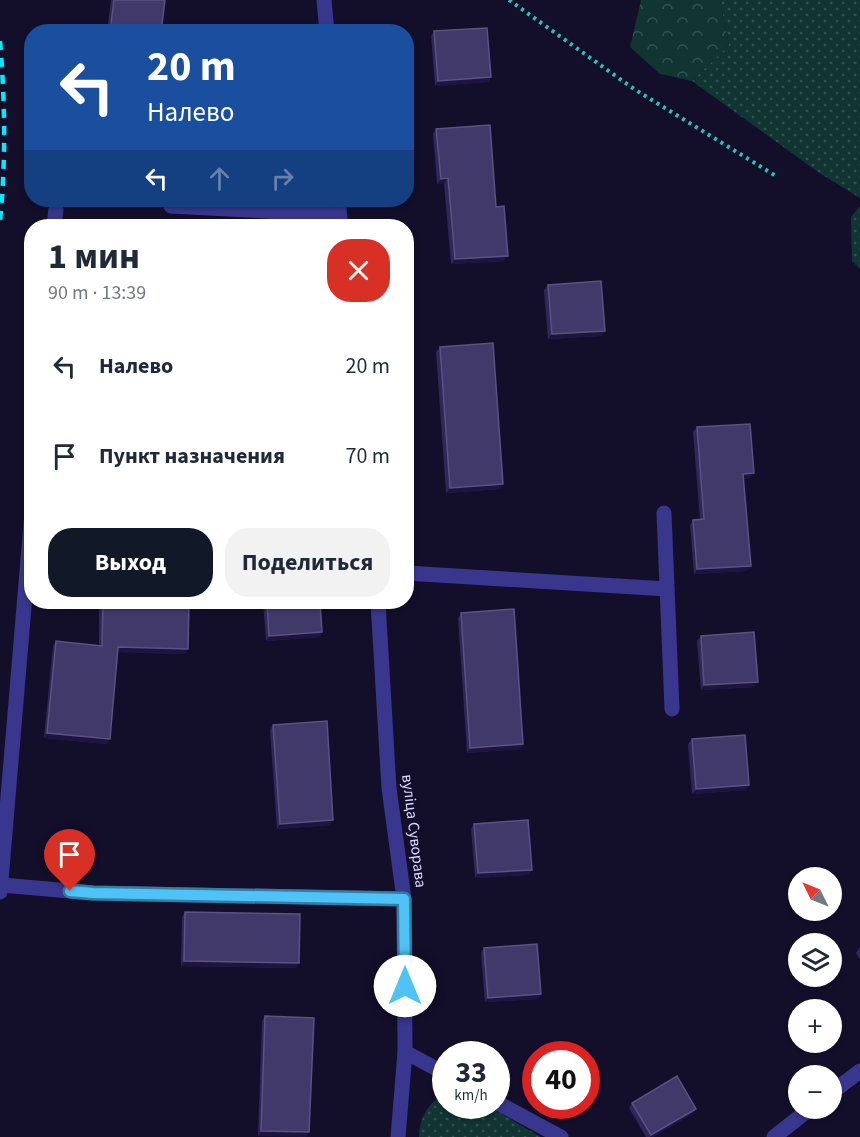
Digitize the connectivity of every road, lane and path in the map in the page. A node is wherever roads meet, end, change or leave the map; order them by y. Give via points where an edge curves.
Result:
1 (324, 0) edge
2 (509, 0) edge
3 (326, 24) edge
4 (777, 176) dead end
5 (182, 207) edge
6 (56, 209) dead end
7 (55, 219) edge
8 (317, 219) edge
9 (664, 513) dead end
10 (414, 573) edge
11 (667, 589) junction
12 (24, 609) edge
13 (378, 609) edge
14 (672, 709) dead end
15 (1, 889) edge
16 (404, 899) junction
17 (405, 1052) junction
18 (432, 1066) edge
19 (860, 1071) edge
20 (842, 1085) edge
21 (510, 1109) edge
22 (797, 1119) edge
23 (398, 1137) edge
24 (561, 1137) edge
25 (774, 1137) edge

1 - 3 street
2 - 4 path via 634,89
5 - 8 street
6 - 7 street
9 - 11 street
10 - 11 street
11 - 14 street
12 - 15 street
13 - 16 street, вуліца Суворава via 389,788
15 - 16 street
16 - 17 street, вуліца Суворава
17 - 18 street
17 - 23 street, вуліца Суворава
19 - 20 street
21 - 24 street
22 - 25 street

